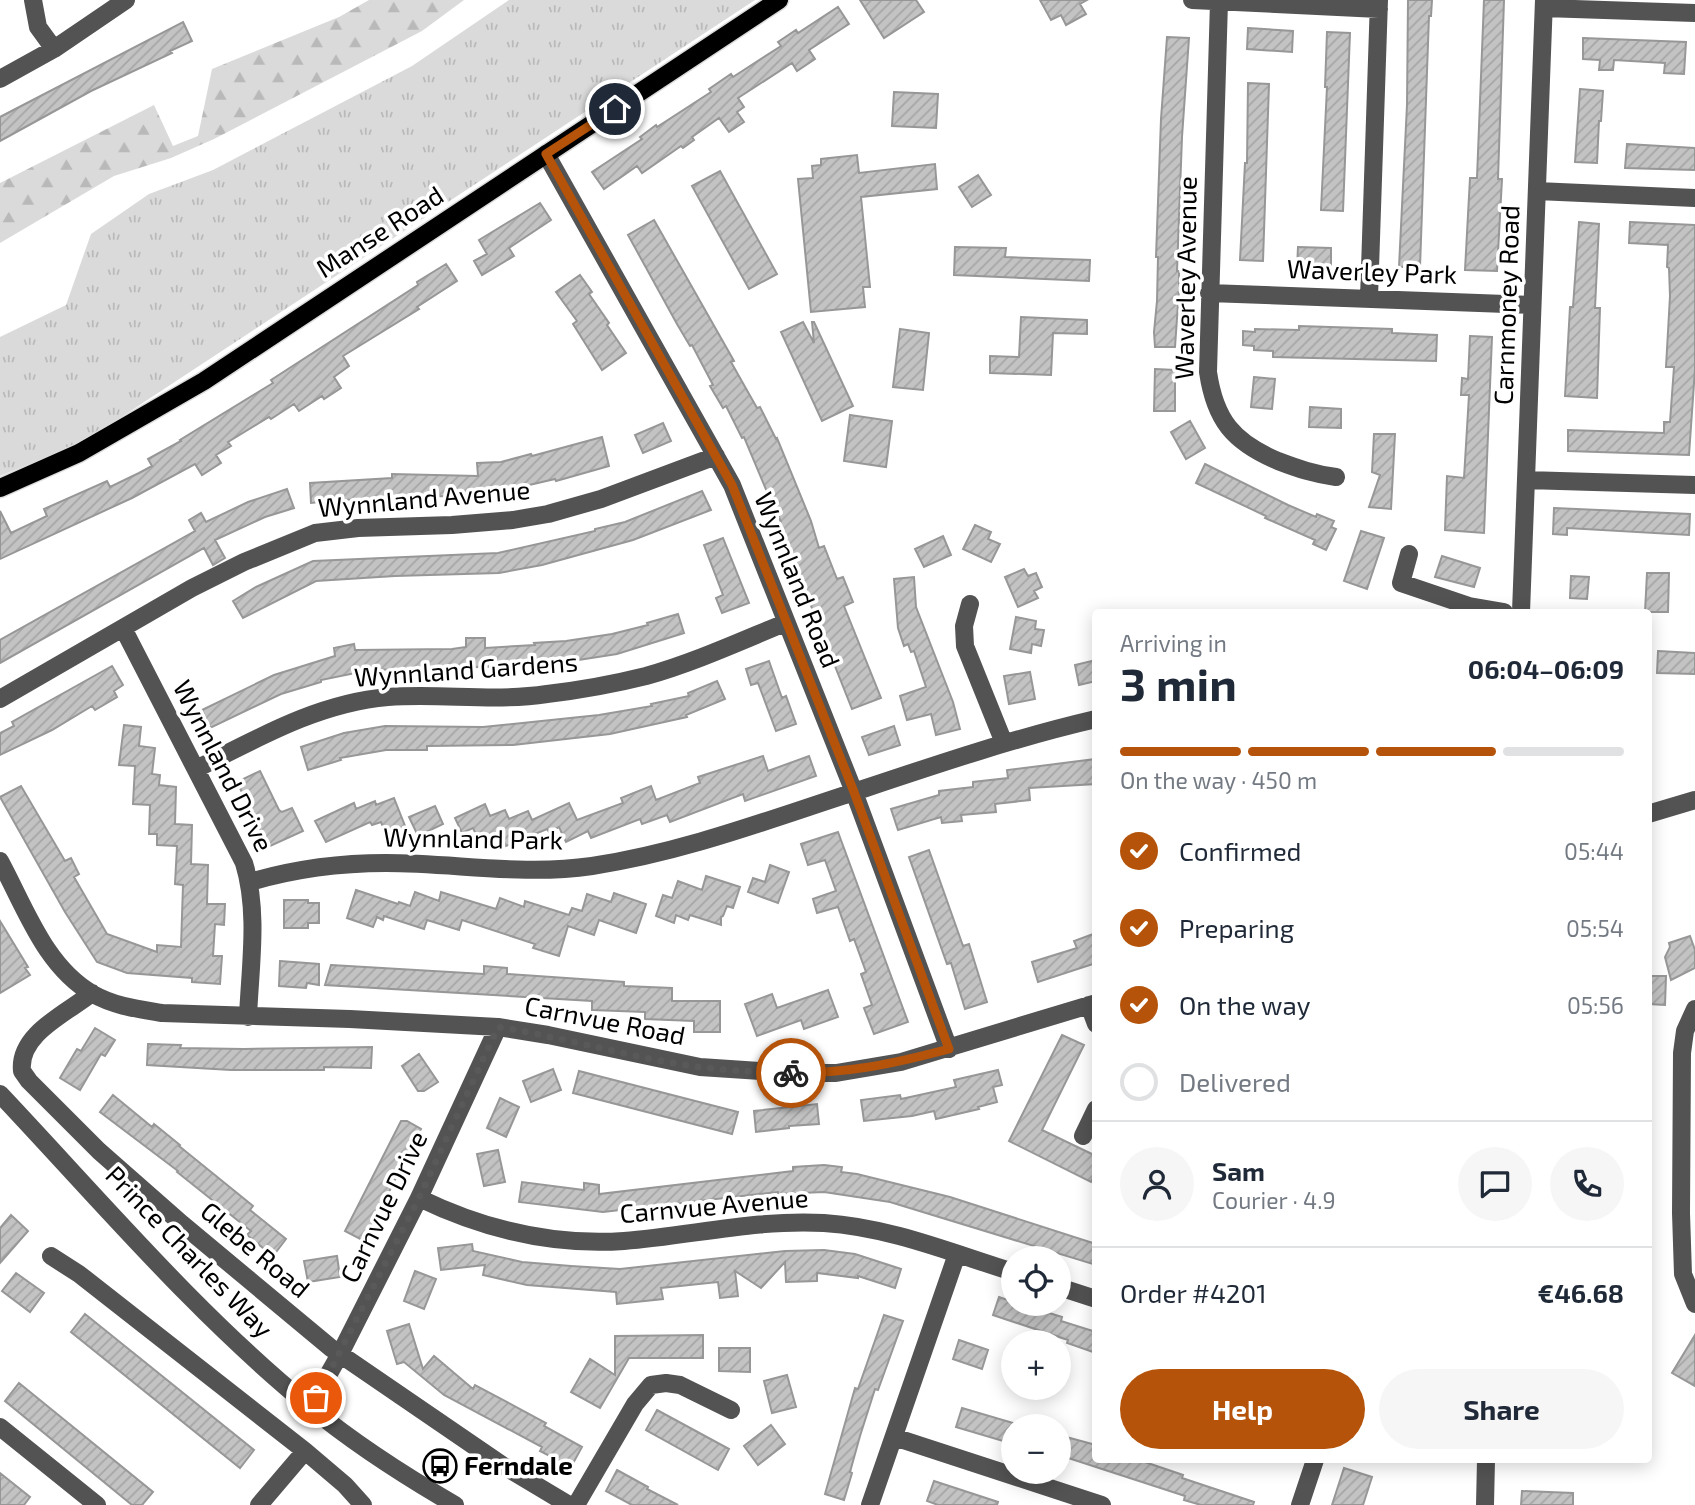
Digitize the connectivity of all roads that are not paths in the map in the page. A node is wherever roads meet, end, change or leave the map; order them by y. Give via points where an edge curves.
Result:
1 (33, 0) edge
2 (126, 0) edge
3 (779, 0) edge
4 (1192, 0) edge
5 (1219, 2) junction
6 (1544, 4) edge
7 (1379, 5) edge
8 (1695, 13) edge
9 (54, 49) junction
10 (0, 79) edge
11 (546, 154) junction
12 (1537, 191) junction
13 (1695, 198) edge
14 (1209, 293) junction
15 (1370, 298) junction
16 (1532, 305) junction
17 (716, 456) junction
18 (1336, 477) dead end
19 (1526, 480) junction
20 (1695, 485) edge
21 (0, 488) edge
22 (1409, 554) dead end
23 (970, 604) dead end
24 (1486, 609) edge
25 (1521, 609) edge
26 (785, 623) junction
27 (123, 628) junction
28 (0, 699) edge
29 (1092, 720) edge
30 (1004, 743) junction
31 (196, 769) junction
32 (854, 792) junction
33 (1695, 800) edge
34 (1652, 813) edge
35 (2, 868) edge
36 (250, 882) junction
37 (92, 993) junction
38 (1092, 1004) edge
39 (1695, 1009) edge
40 (247, 1017) junction
41 (498, 1027) junction
42 (949, 1049) junction
43 (0, 1094) edge
44 (1092, 1117) edge
45 (1083, 1136) dead end
46 (419, 1198) junction
47 (957, 1254) junction
48 (51, 1255) dead end
49 (1001, 1268) edge
50 (1071, 1291) edge
51 (1092, 1298) edge
52 (1695, 1304) edge
53 (340, 1354) junction
54 (310, 1407) junction
55 (731, 1410) dead end
56 (0, 1427) edge
57 (894, 1437) junction
58 (305, 1451) junction
59 (1314, 1463) edge
60 (1486, 1463) edge
61 (97, 1505) edge
62 (259, 1505) edge
63 (363, 1505) edge
64 (455, 1505) edge
65 (569, 1505) edge
66 (576, 1505) edge
67 (870, 1505) edge
68 (1102, 1505) edge
69 (1300, 1505) edge
70 (1485, 1505) edge

1 - 9 street via 38,27
2 - 9 street
3 - 11 main road, Manse Road
4 - 5 street
5 - 7 street
5 - 14 street, Waverley Avenue
6 - 8 street
6 - 12 street, Carnmoney Road
7 - 15 street
9 - 10 street
11 - 17 street, Wynnland Road
11 - 21 main road, Manse Road via 146,416 79,453
12 - 13 street
12 - 16 street, Carnmoney Road
14 - 15 street, Waverley Park
14 - 18 street, Waverley Avenue via 1208,372 1222,420 1238,440 1260,454 1308,473
15 - 16 street, Waverley Park
16 - 19 street, Carnmoney Road
17 - 26 street, Wynnland Road via 732,485
17 - 27 street, Wynnland Avenue via 548,514 315,533 244,562
19 - 20 street
19 - 25 street, Carnmoney Road
22 - 24 street via 1401,583
23 - 30 street via 965,646
26 - 31 street, Wynnland Gardens via 648,675 595,687 492,698 390,697 338,706 293,720
26 - 32 street, Wynnland Road
27 - 28 street, Wynnland Avenue
27 - 31 street, Wynnland Drive
29 - 30 street, Wynnland Park
30 - 32 street, Wynnland Park
31 - 36 street, Wynnland Drive
32 - 36 street, Wynnland Park via 689,845 591,866 542,871 338,865
32 - 42 street, Wynnland Road
33 - 34 street
35 - 37 street, Carnvue Road via 55,962
36 - 40 street, Wynnland Drive via 253,911
37 - 40 street, Carnvue Road via 134,1009
37 - 53 street, Glebe Road via 24,1050 22,1070 29,1081 182,1224
38 - 42 street, Carnvue Road
39 - 52 street via 1682,1052 1681,1213 1683,1274
40 - 41 street, Carnvue Road
41 - 42 street, Carnvue Road via 653,1059 741,1071 836,1073
41 - 46 street, Carnvue Drive
43 - 54 street, Prince Charles Way via 183,1289
44 - 45 street
46 - 47 street, Carnvue Avenue via 480,1224 550,1238 623,1241 822,1223 879,1231
46 - 53 street, Carnvue Drive
47 - 49 street, Carnvue Avenue
47 - 57 street
48 - 58 street
50 - 51 street
53 - 54 street, Carnvue Drive
53 - 65 street, Glebe Road
54 - 64 street, Prince Charles Way
55 - 66 street via 680,1385 651,1385
56 - 61 street
57 - 67 street
57 - 68 street
58 - 62 street
58 - 63 street
59 - 69 street
60 - 70 street

